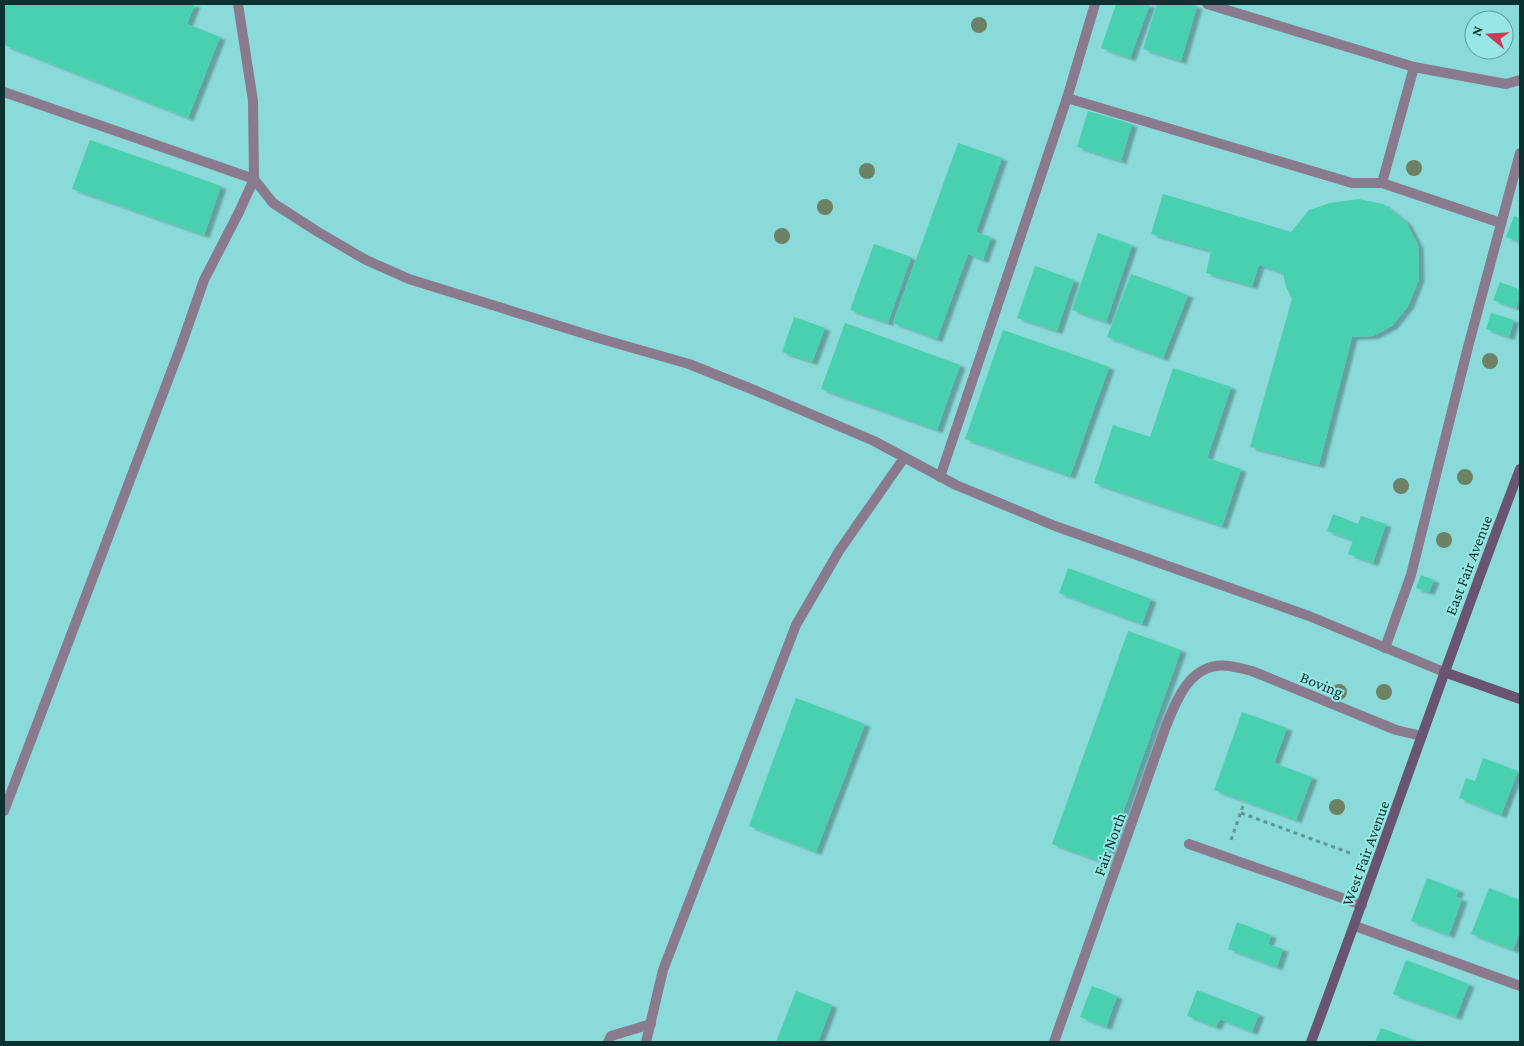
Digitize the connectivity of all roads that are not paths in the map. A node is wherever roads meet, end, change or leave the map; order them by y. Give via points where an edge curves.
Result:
1 (238, 4) edge
2 (1095, 4) edge
3 (1206, 4) edge
4 (1414, 67) junction
5 (1520, 80) edge
6 (4, 92) edge
7 (1067, 98) junction
8 (1520, 153) edge
9 (254, 179) junction
10 (1382, 183) junction
11 (1501, 223) junction
12 (904, 458) junction
13 (1520, 469) edge
14 (940, 477) junction
15 (1385, 648) junction
16 (1209, 668) joint
17 (1444, 672) junction
18 (1520, 699) edge
19 (1422, 736) junction
20 (4, 811) edge
21 (1189, 844) dead end
22 (1362, 905) junction
23 (1354, 926) junction
24 (1520, 986) edge
25 (651, 1024) junction
26 (608, 1042) edge
27 (646, 1042) edge
28 (1054, 1042) edge
29 (1311, 1042) edge

1 - 9 lane via 253,101
2 - 7 lane
3 - 4 lane
4 - 5 lane via 1506,84
4 - 10 lane
6 - 9 lane
7 - 10 lane via 1352,183
7 - 14 lane
8 - 11 lane
9 - 12 lane via 273,203 366,260 409,279 688,364 874,441
9 - 20 lane via 204,280
10 - 11 lane
11 - 15 lane via 1411,575
12 - 14 lane
12 - 25 lane via 839,551 796,625 663,970
13 - 17 main road, East Fair Avenue
14 - 15 lane via 1055,526 1310,616
15 - 17 lane
16 - 19 lane, Boving via 1227,665 1252,671 1396,730
16 - 28 lane, Fair North via 1190,679 1178,697
17 - 18 main road
17 - 19 main road, West Fair Avenue
19 - 22 main road, West Fair Avenue
21 - 22 lane
22 - 23 main road, West Fair Avenue
23 - 24 lane
23 - 29 main road, West Fair Avenue
25 - 26 lane via 611,1036
25 - 27 lane

